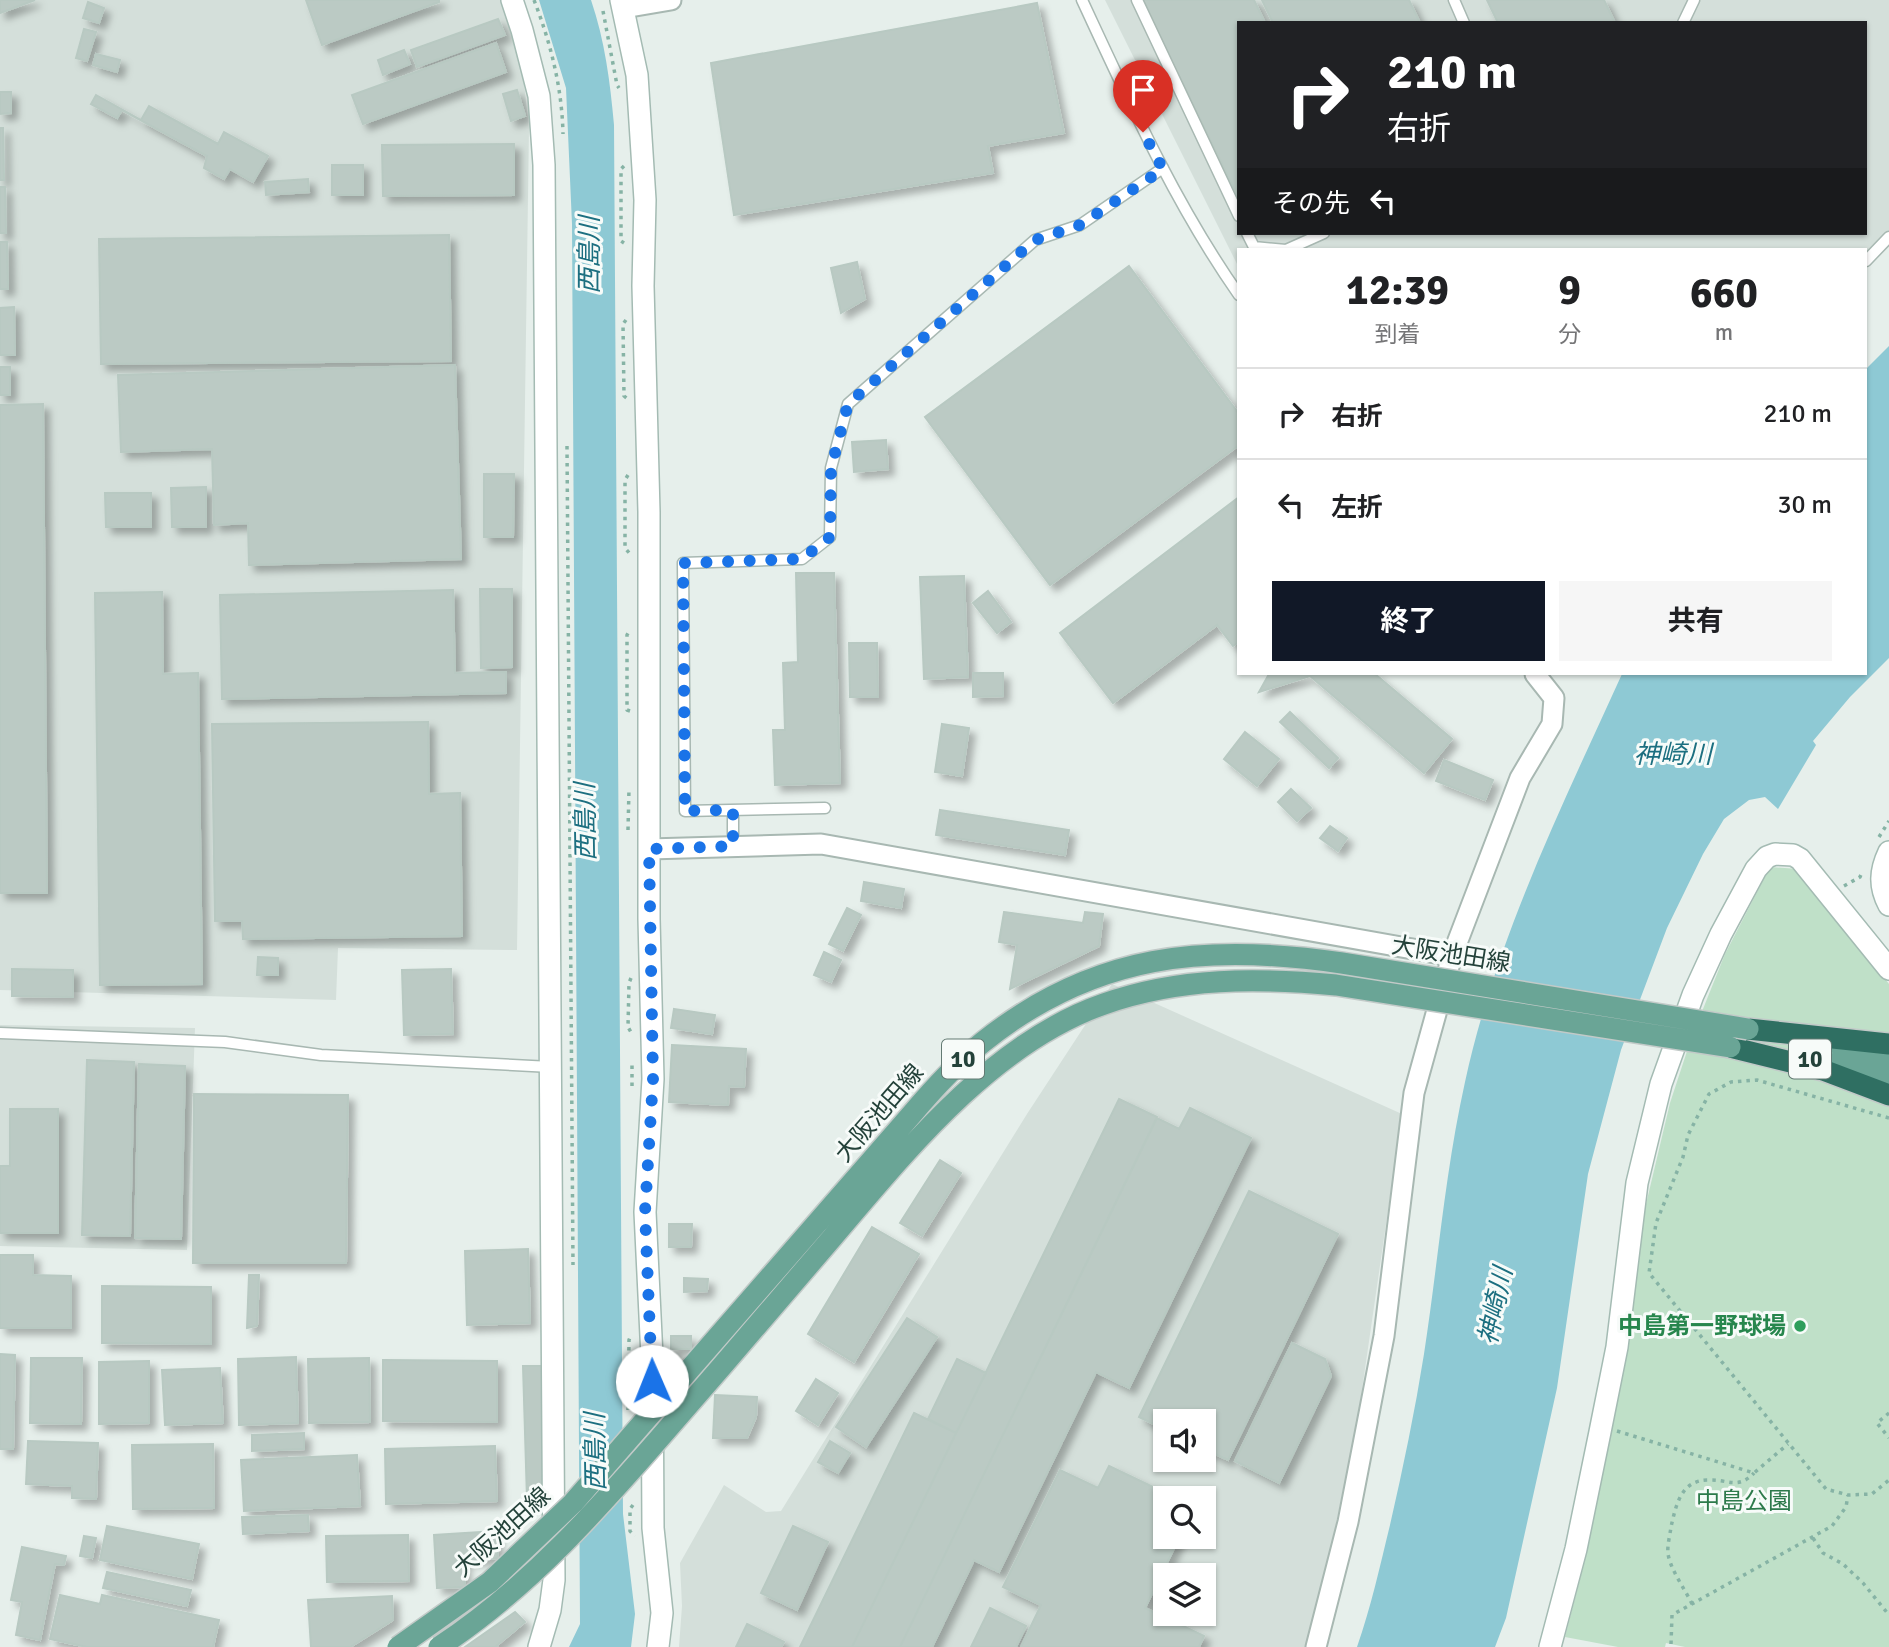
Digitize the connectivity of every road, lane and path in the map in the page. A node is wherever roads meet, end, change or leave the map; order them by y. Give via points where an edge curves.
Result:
1 (512, 0) edge
2 (671, 0) edge
3 (1082, 0) edge
4 (1137, 0) edge
5 (1454, 0) edge
6 (1695, 0) edge
7 (617, 5) edge
8 (1463, 21) edge
9 (1684, 21) edge
10 (624, 91) dead end
11 (627, 162) dead end
12 (1163, 169) junction
13 (1237, 212) edge
14 (1248, 235) edge
15 (1320, 235) edge
16 (1889, 237) edge
17 (628, 247) dead end
18 (1265, 248) edge
19 (1290, 248) edge
20 (1867, 260) edge
21 (1237, 292) edge
22 (629, 315) dead end
23 (630, 401) dead end
24 (631, 471) dead end
25 (632, 556) dead end
26 (632, 627) dead end
27 (1536, 675) edge
28 (634, 715) dead end
29 (825, 808) dead end
30 (733, 810) junction
31 (1889, 821) edge
32 (733, 846) junction
33 (1882, 848) edge
34 (649, 849) junction
35 (1865, 865) dead end
36 (1829, 894) junction
37 (1889, 905) edge
38 (1452, 956) junction
39 (1889, 970) edge
40 (634, 971) dead end
41 (1748, 1029) junction
42 (0, 1033) edge
43 (632, 1034) dead end
44 (1889, 1044) edge
45 (1730, 1047) junction
46 (1889, 1059) edge
47 (551, 1067) junction
48 (1889, 1076) edge
49 (1889, 1095) edge
50 (1889, 1118) edge
51 (635, 1327) dead end
52 (628, 1412) dead end
53 (1889, 1413) edge
54 (1612, 1430) dead end
55 (1889, 1437) edge
56 (1788, 1444) junction
57 (1754, 1473) junction
58 (1889, 1480) edge
59 (1848, 1495) junction
60 (635, 1504) dead end
61 (636, 1537) dead end
62 (1813, 1538) junction
63 (1692, 1604) junction
64 (1889, 1615) edge
65 (1671, 1644) dead end
66 (398, 1647) edge
67 (439, 1647) edge
68 (539, 1647) edge
69 (658, 1647) edge
70 (1317, 1647) edge
71 (1550, 1647) edge

1 - 47 street via 539,96 544,165
2 - 7 street
3 - 12 lane
4 - 13 lane
5 - 8 lane
6 - 9 lane
7 - 10 path via 602,13 617,85
7 - 34 street via 637,75 645,200
11 - 17 path via 621,169 621,241
12 - 21 lane
12 - 30 lane via 1080,225 1035,240 848,404 831,468 830,537 802,559 683,563 685,811
14 - 18 lane via 1254,247
15 - 19 lane
16 - 20 lane
22 - 23 path via 623,324 623,372 624,396
24 - 25 path via 625,480 625,548
26 - 28 path via 626,635 627,709
27 - 38 street via 1554,698 1552,724 1520,778
29 - 30 lane
30 - 32 lane
31 - 33 path
32 - 34 street
32 - 38 street via 821,844
33 - 37 street via 1881,882
34 - 69 street via 653,1079 645,1212 653,1528 662,1613
35 - 36 path via 1860,877
36 - 39 street
36 - 71 street via 1800,859 1784,853 1767,857 1721,934 1693,995 1661,1084 1637,1183 1616,1347 1576,1549
38 - 70 street via 1413,1093 1384,1336 1348,1522
40 - 43 path via 629,983 628,1027
41 - 44 highway
41 - 46 main road, 大阪池田線 / 10
41 - 66 main road, 大阪池田線 / 10, bridge via 1276,955 1180,956 1084,981 1029,1009 961,1061 573,1503 490,1582
42 - 47 lane via 225,1042 321,1055
45 - 48 main road, 大阪池田線 / 10
45 - 49 highway via 1823,1070
45 - 67 main road, 大阪池田線 / 10, bridge via 1292,981 1224,981 1160,988 1076,1016 1000,1064 921,1136 589,1518 504,1599
47 - 68 street via 554,1580
50 - 56 path via 1757,1080 1731,1082 1709,1094 1688,1135 1656,1223 1649,1273
51 - 52 path via 629,1340
53 - 55 path via 1877,1423
54 - 57 path
56 - 57 path
56 - 59 path via 1826,1489
57 - 63 path via 1747,1481 1736,1483 1707,1479 1696,1483 1676,1502 1668,1553
58 - 59 path via 1872,1494
59 - 62 path via 1846,1507 1832,1526
60 - 61 path via 630,1509 630,1531
62 - 63 path
62 - 64 path via 1823,1553 1863,1583
63 - 65 path via 1672,1615

